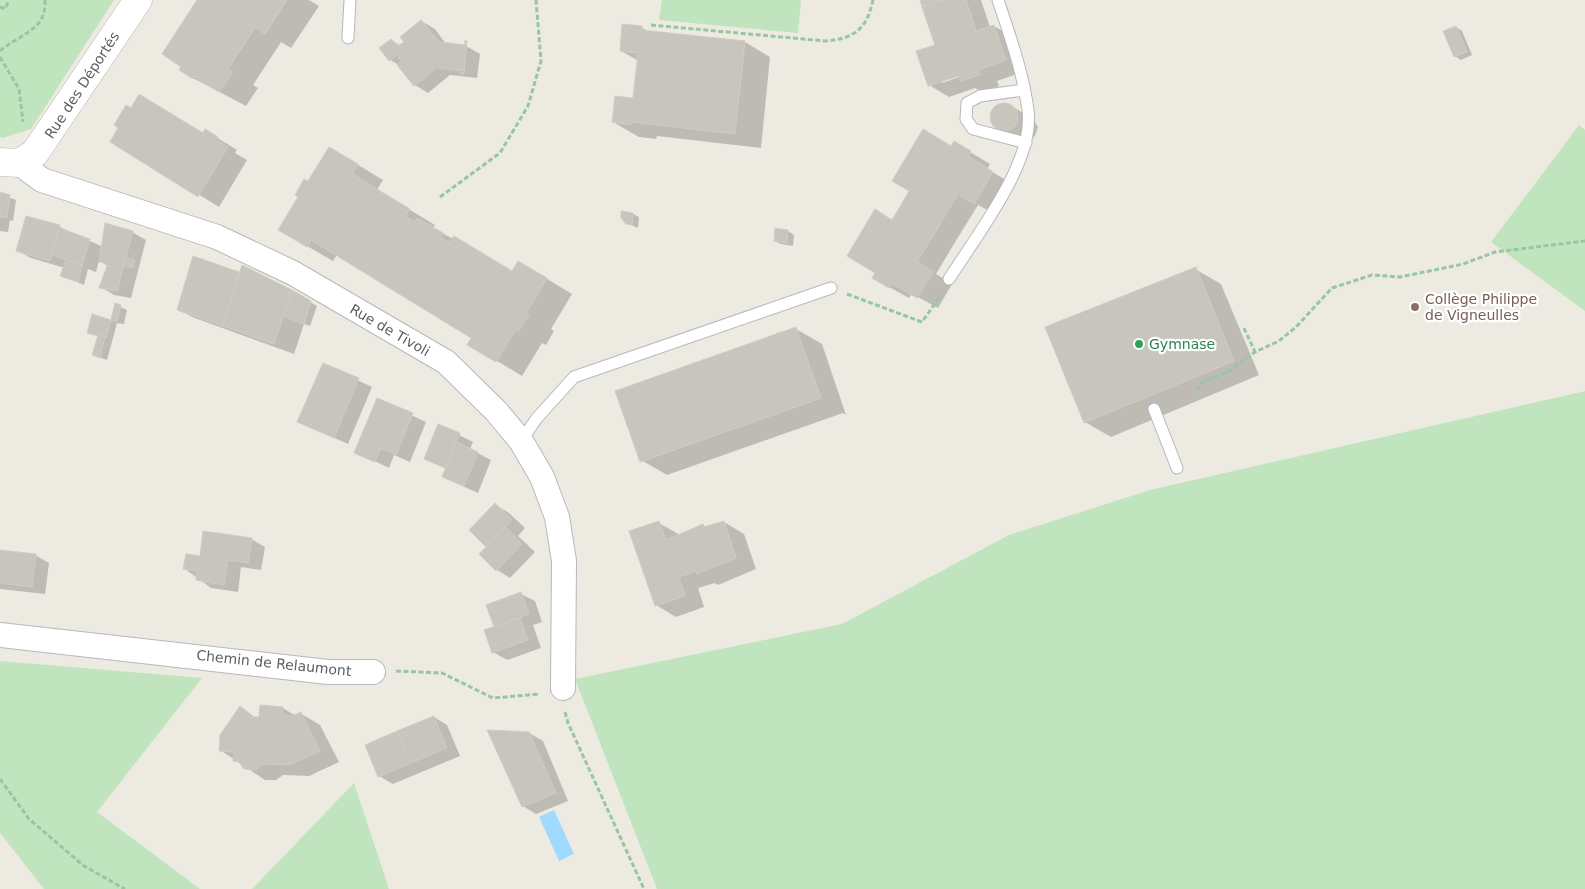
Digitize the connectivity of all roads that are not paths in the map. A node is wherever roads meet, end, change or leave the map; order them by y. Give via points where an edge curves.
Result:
1 (138, 0) edge
2 (350, 0) edge
3 (998, 0) edge
4 (348, 38) dead end
5 (1024, 90) junction
6 (1026, 143) junction
7 (9, 162) edge
8 (949, 279) road end
9 (831, 288) road end
10 (1154, 409) dead end
11 (521, 441) junction
12 (1177, 468) dead end
13 (0, 634) edge
14 (373, 672) road end
15 (562, 688) road end

1 - 7 street, Rue des Déportés via 44,143 29,158
2 - 4 lane
3 - 5 lane
5 - 6 lane via 1029,111
5 - 6 lane via 980,96 967,103 966,119 973,128
6 - 8 lane via 1013,178
7 - 11 street, Rue de Tivoli via 42,180 217,237 293,273 446,362 496,411
9 - 11 lane via 574,377
10 - 12 lane
11 - 15 street, Rue de Tivoli via 545,485 557,517 563,552
13 - 14 street, Chemin de Relaumont via 328,672

